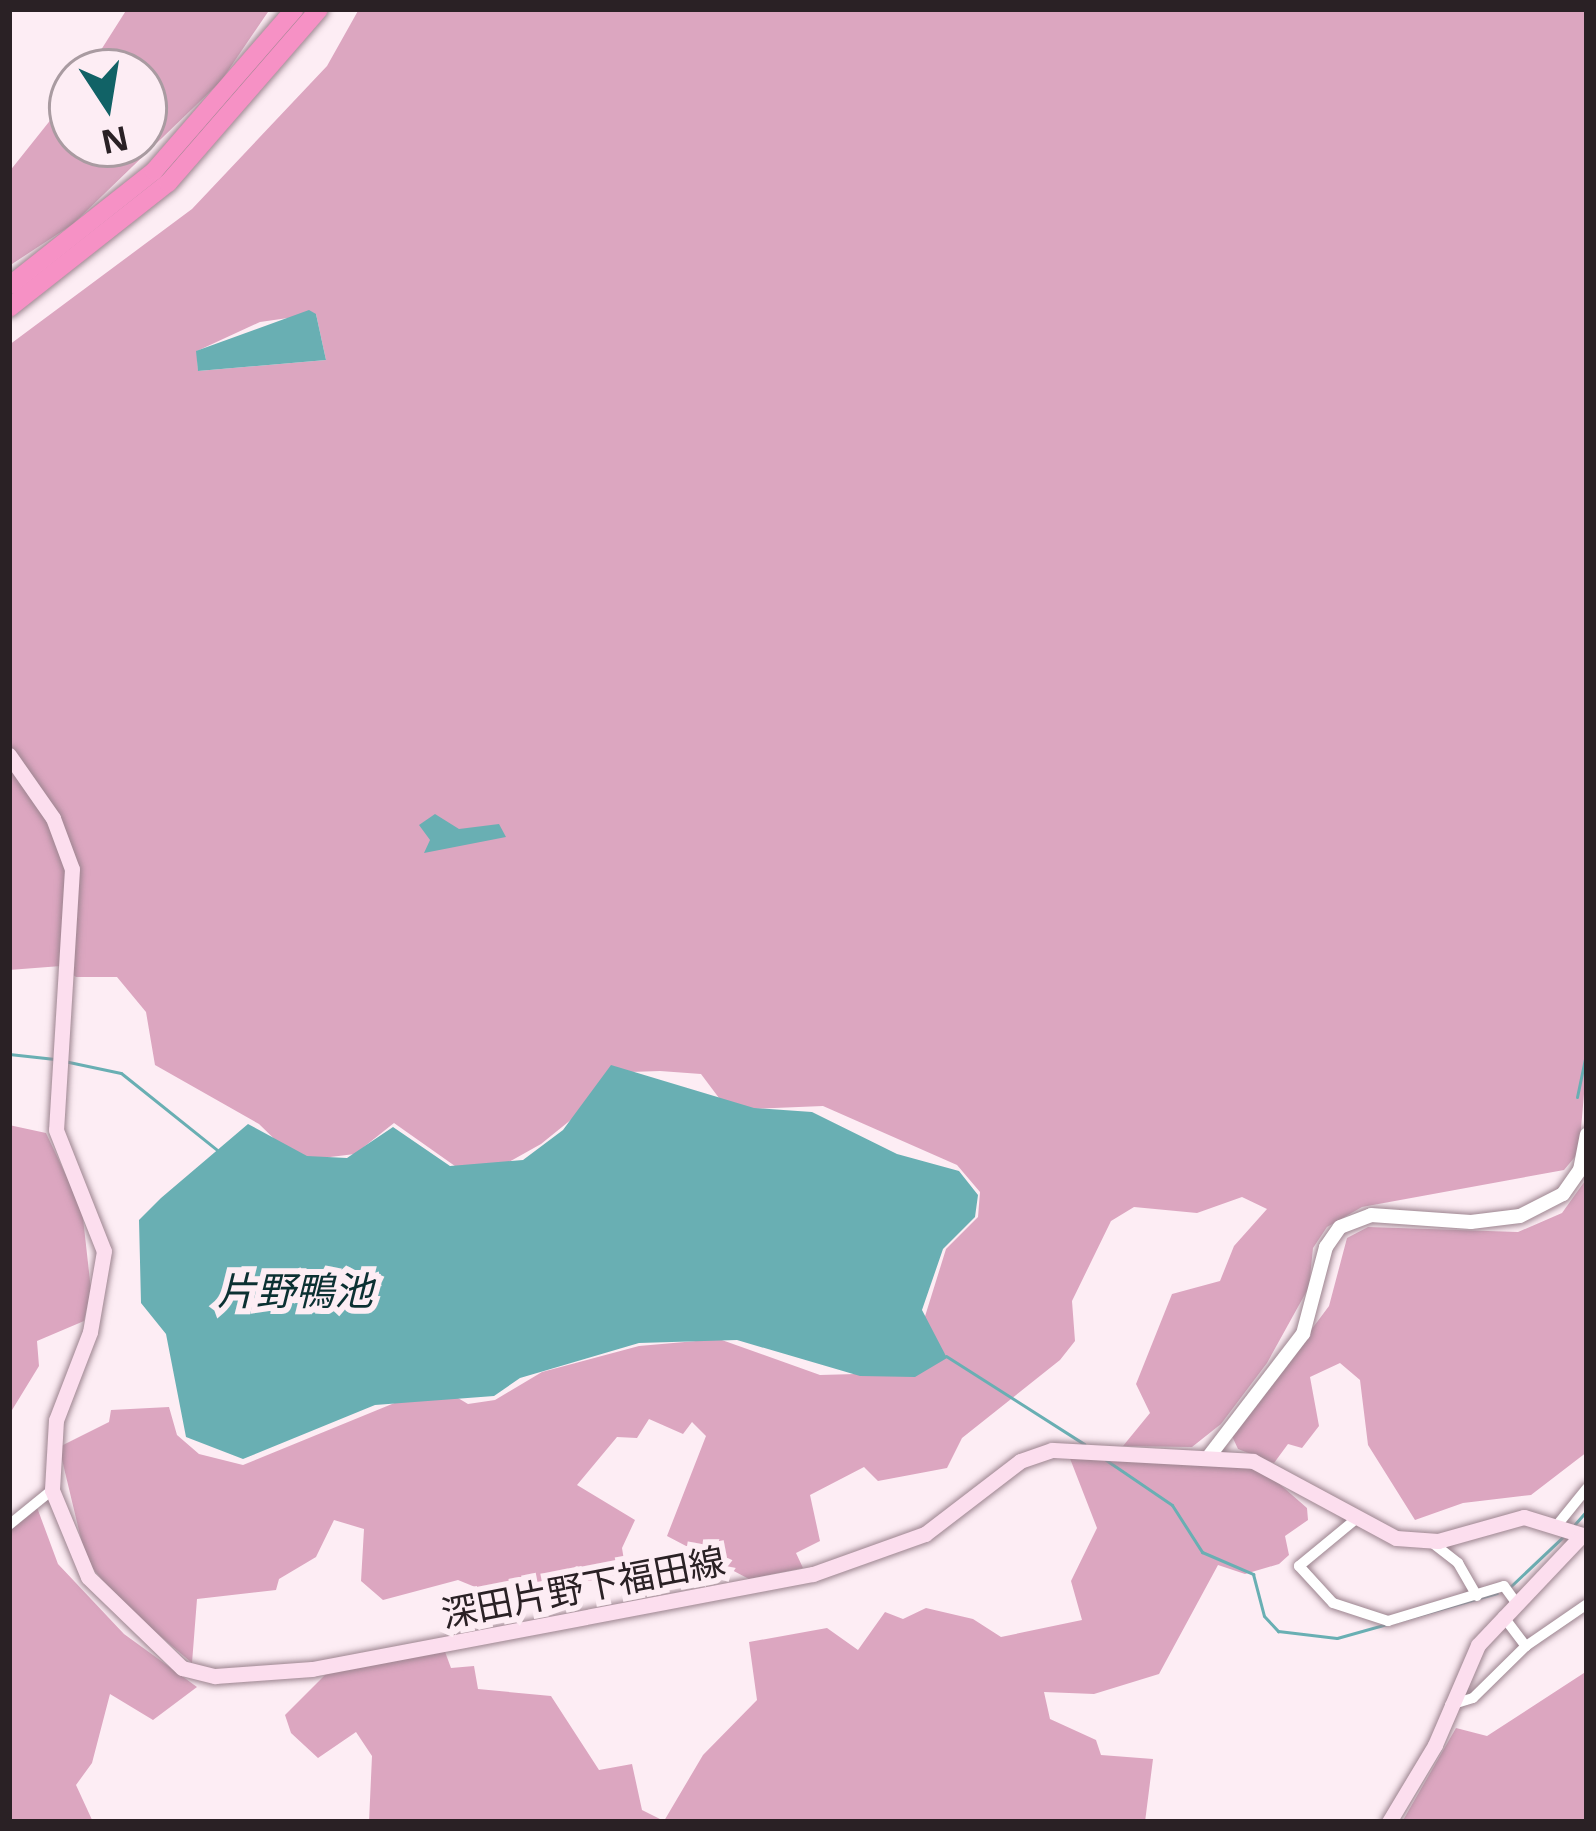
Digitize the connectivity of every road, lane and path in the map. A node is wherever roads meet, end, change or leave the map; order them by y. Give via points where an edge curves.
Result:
1 (296, 9) edge
2 (319, 9) edge
3 (9, 286) edge
4 (9, 308) edge
5 (9, 755) edge
6 (1587, 1135) edge
7 (1210, 1455) junction
8 (1587, 1489) edge
9 (52, 1490) junction
10 (1356, 1519) junction
11 (1558, 1524) junction
12 (9, 1525) edge
13 (1584, 1532) edge
14 (1430, 1541) junction
15 (1477, 1596) junction
16 (1515, 1601) junction
17 (1587, 1604) edge
18 (1503, 1616) junction
19 (1526, 1646) junction
20 (1450, 1705) junction
21 (1390, 1822) edge

1 - 3 highway via 154,171
2 - 4 highway via 168,184
5 - 9 main road, 深田片野下福田線 via 53,818 72,869 56,1130 104,1251 91,1332 56,1420
6 - 7 street via 1572,1182 1531,1212 1491,1222 1371,1215 1340,1227 1326,1247 1312,1319
7 - 9 main road, 深田片野下福田線 via 1052,1450 1020,1461 925,1534 813,1574 312,1669 229,1676 182,1668 120,1613 78,1561
7 - 10 main road, 深田片野下福田線 via 1252,1461
8 - 11 street
9 - 12 street
10 - 14 main road, 深田片野下福田線 via 1396,1538
10 - 15 street via 1299,1566 1333,1603 1388,1621
11 - 13 main road
11 - 14 main road via 1508,1518
13 - 16 main road
14 - 15 street via 1458,1563
15 - 16 street via 1504,1586
16 - 18 main road
17 - 19 street
18 - 19 street
18 - 20 main road via 1478,1645
19 - 20 street via 1473,1698
20 - 21 main road

